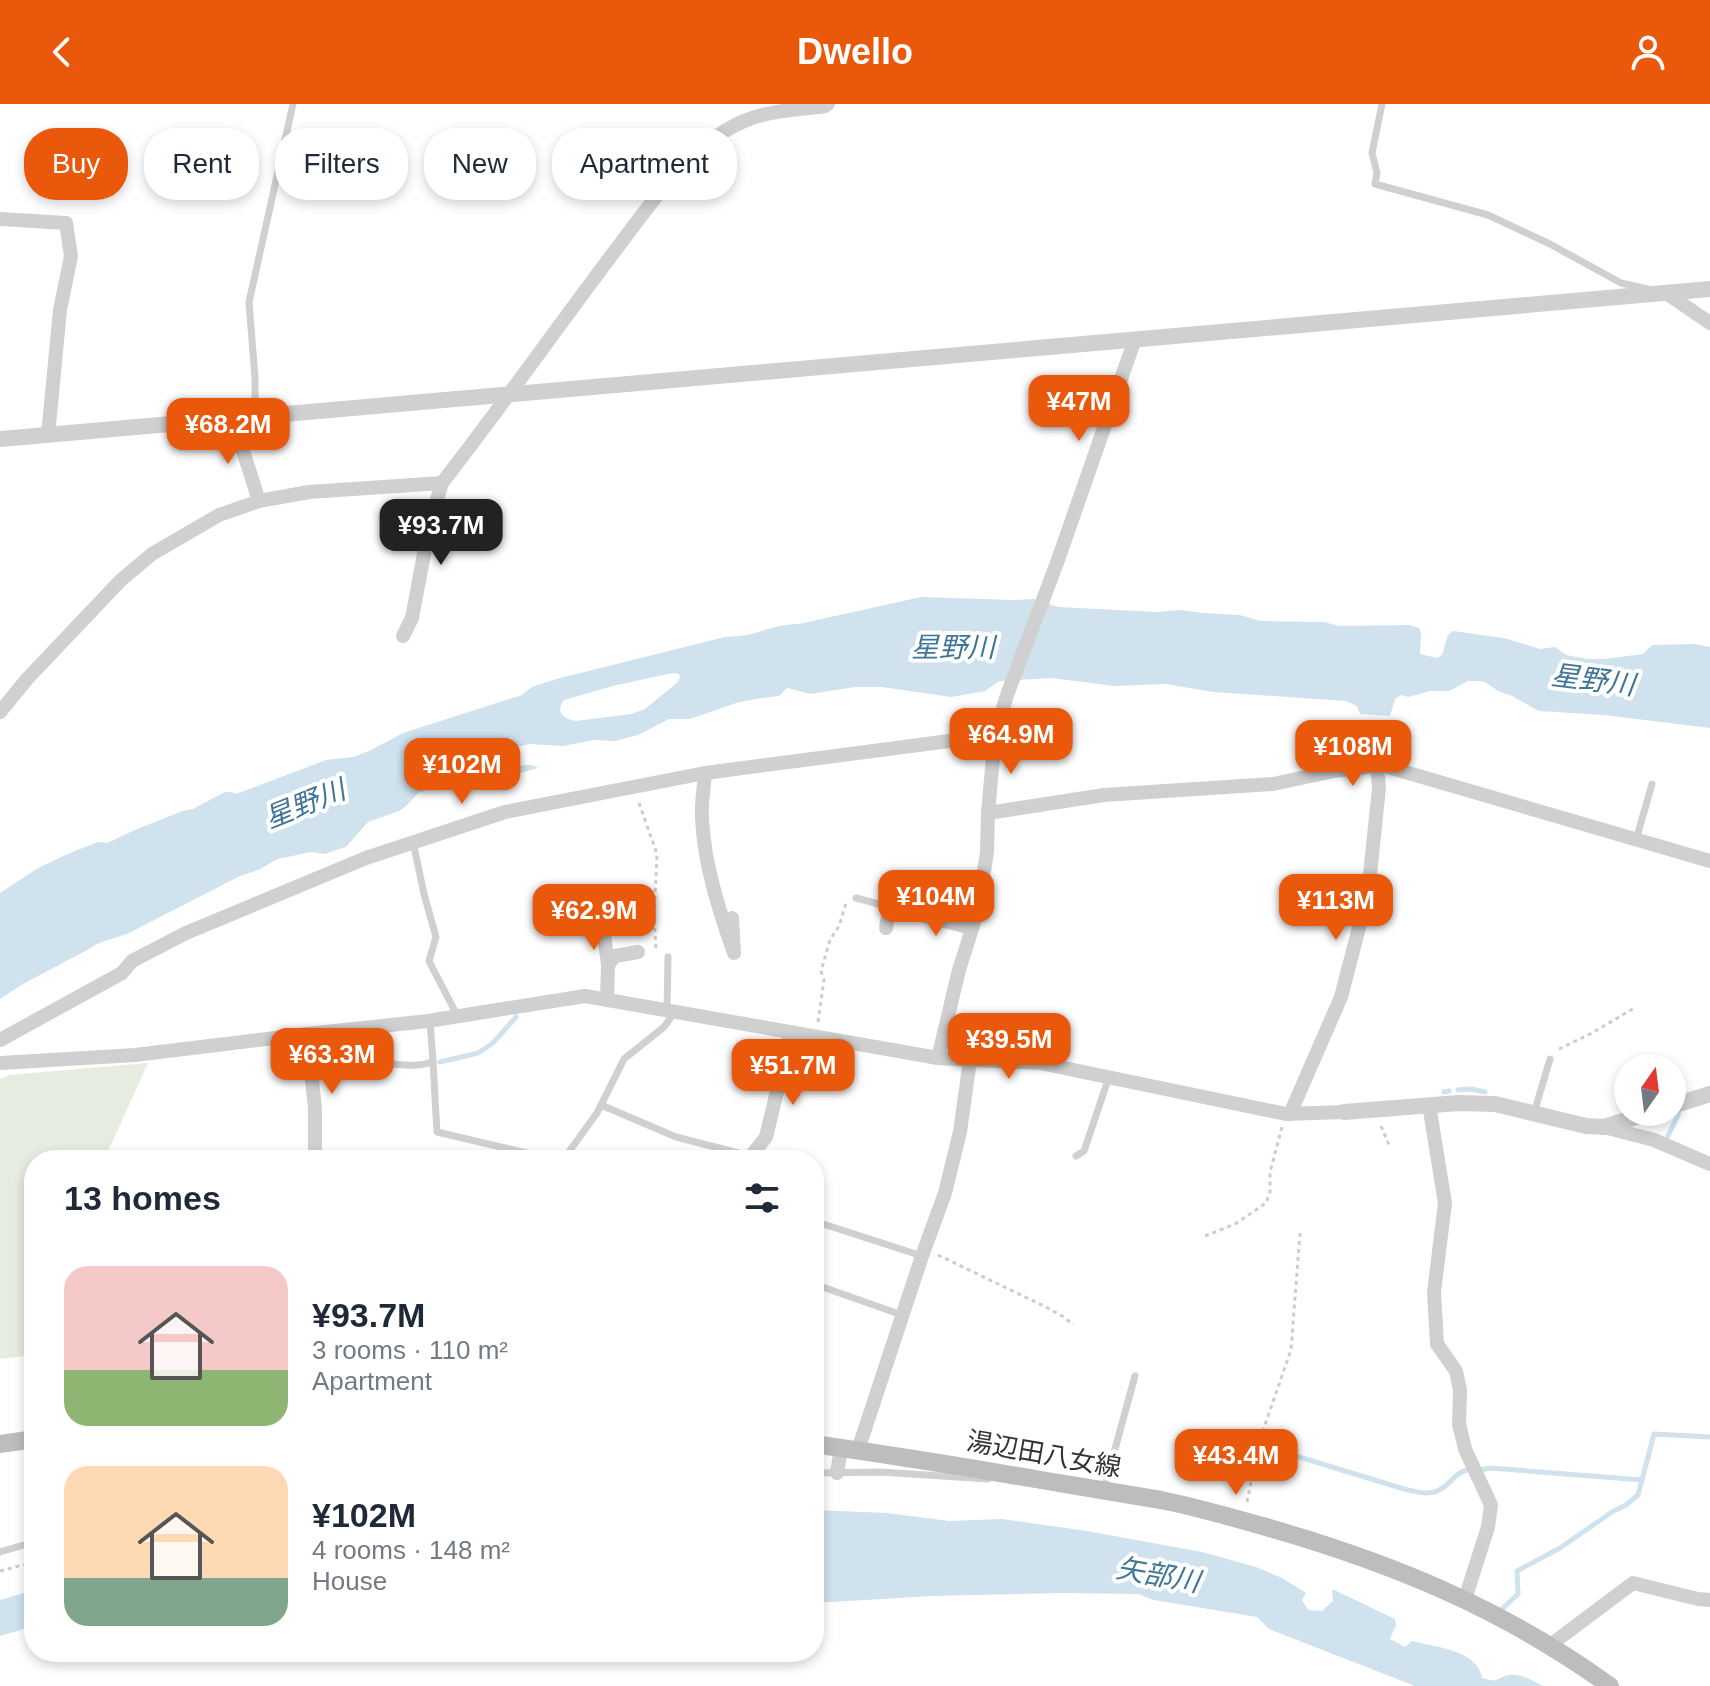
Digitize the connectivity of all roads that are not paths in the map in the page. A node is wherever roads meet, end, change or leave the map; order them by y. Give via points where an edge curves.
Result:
1 (293, 104) edge
2 (828, 104) edge
3 (1382, 104) edge
4 (0, 219) edge
5 (1710, 289) edge
6 (1666, 293) junction
7 (1710, 323) edge
8 (1135, 339) junction
9 (511, 394) junction
10 (255, 406) dead end
11 (233, 419) junction
12 (48, 435) junction
13 (0, 439) edge
14 (442, 483) junction
15 (259, 501) junction
16 (403, 636) dead end
17 (0, 712) edge
18 (995, 735) junction
19 (1377, 766) junction
20 (705, 773) junction
21 (1652, 784) dead end
22 (988, 813) junction
23 (1636, 840) junction
24 (413, 842) junction
25 (1710, 861) edge
26 (856, 898) road end
27 (600, 904) dead end
28 (890, 907) junction
29 (732, 918) dead end
30 (886, 928) dead end
31 (972, 928) junction
32 (638, 952) dead end
33 (668, 957) dead end
34 (608, 965) junction
35 (607, 1000) junction
36 (671, 1012) junction
37 (458, 1017) junction
38 (430, 1021) junction
39 (791, 1033) junction
40 (307, 1034) junction
41 (0, 1040) edge
42 (938, 1058) junction
43 (1550, 1059) road end
44 (970, 1060) junction
45 (433, 1062) junction
46 (0, 1063) edge
47 (310, 1069) junction
48 (1109, 1077) junction
49 (1710, 1094) edge
50 (1686, 1102) edge
51 (601, 1105) junction
52 (1429, 1105) junction
53 (1344, 1112) joint
54 (1534, 1113) junction
55 (1288, 1114) junction
56 (1614, 1124) edge
57 (1604, 1127) junction
58 (315, 1150) edge
59 (514, 1150) edge
60 (570, 1150) edge
61 (722, 1150) edge
62 (756, 1150) edge
63 (1076, 1156) dead end
64 (1710, 1164) edge
65 (824, 1224) edge
66 (923, 1252) junction
67 (824, 1288) edge
68 (902, 1315) junction
69 (1135, 1376) dead end
70 (24, 1440) edge
71 (0, 1444) edge
72 (824, 1445) edge
73 (850, 1449) junction
74 (824, 1473) edge
75 (837, 1473) junction
76 (1032, 1479) junction
77 (1103, 1491) junction
78 (24, 1545) edge
79 (0, 1552) edge
80 (1465, 1599) junction
81 (1710, 1600) edge
82 (1549, 1646) junction
83 (1610, 1686) edge

1 - 10 lane via 249,302
2 - 9 street via 748,119 690,158 640,217
3 - 6 lane via 1372,153 1375,184 1488,215 1621,283
4 - 12 street via 66,223 71,256 60,310
5 - 6 street
6 - 7 street
6 - 8 street
8 - 9 street
8 - 18 street
9 - 11 street
9 - 14 street
11 - 12 street
11 - 15 street
12 - 13 street
14 - 15 street via 309,492
14 - 16 street via 412,618
15 - 17 street via 219,515 152,554 121,580
18 - 20 street
18 - 22 street
19 - 22 street via 1273,784 1104,795
19 - 23 street
19 - 55 street via 1368,893 1341,997
20 - 24 street via 505,812
20 - 29 street via 706,855 734,953
21 - 23 lane
22 - 31 street via 987,852
23 - 25 street
24 - 37 lane via 436,937 429,961
24 - 41 street via 186,933
26 - 28 lane
27 - 34 street
28 - 30 street
28 - 31 street
31 - 42 street
32 - 34 street via 615,956
33 - 36 lane
34 - 35 street
35 - 36 street
35 - 37 street via 585,996
36 - 39 street
36 - 51 lane via 664,1027 624,1059
37 - 38 street
38 - 40 street
38 - 45 lane
39 - 42 street
39 - 62 street via 766,1137
40 - 46 street via 135,1055
40 - 47 street
42 - 44 street
43 - 54 lane
44 - 48 street via 1040,1063
44 - 66 street via 960,1132
45 - 47 lane
45 - 59 lane via 437,1132
47 - 58 street
48 - 55 street
48 - 63 lane via 1084,1151
49 - 50 street
51 - 60 lane
51 - 61 lane
52 - 53 street
52 - 54 street via 1495,1104
52 - 80 street via 1445,1203 1434,1292 1437,1344 1456,1371 1465,1449 1491,1505
53 - 55 street
54 - 57 street
56 - 57 street
57 - 64 street via 1654,1140
65 - 66 lane
66 - 68 street
67 - 68 lane
68 - 73 street
69 - 77 lane
70 - 71 main road
72 - 73 main road, 湯辺田八女線
73 - 75 street
73 - 76 main road, 湯辺田八女線
74 - 75 lane
75 - 76 lane
76 - 77 main road, 湯辺田八女線
77 - 80 main road, 湯辺田八女線 via 1162,1500 1311,1540
78 - 79 lane
80 - 82 main road, 湯辺田八女線
81 - 82 street via 1633,1583
82 - 83 main road, 湯辺田八女線

